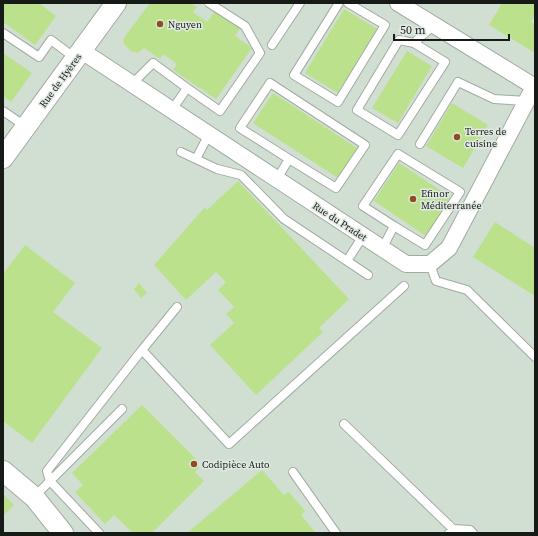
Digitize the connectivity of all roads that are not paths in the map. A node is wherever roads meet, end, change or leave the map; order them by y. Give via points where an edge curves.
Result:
1 (116, 3) edge
2 (209, 3) edge
3 (300, 3) edge
4 (340, 3) edge
5 (348, 3) edge
6 (398, 3) edge
7 (434, 25) junction
8 (3, 33) edge
9 (414, 43) junction
10 (272, 45) dead end
11 (79, 54) junction
12 (132, 84) junction
13 (534, 87) edge
14 (186, 88) junction
15 (526, 101) junction
16 (172, 110) junction
17 (3, 111) edge
18 (26, 126) junction
19 (209, 134) junction
20 (420, 144) dead end
21 (181, 152) dead end
22 (3, 158) edge
23 (196, 159) junction
24 (289, 159) junction
25 (277, 179) junction
26 (394, 226) junction
27 (363, 236) junction
28 (382, 249) junction
29 (347, 261) junction
30 (430, 264) junction
31 (368, 275) dead end
32 (404, 286) dead end
33 (178, 307) dead end
34 (142, 350) junction
35 (535, 357) edge
36 (122, 409) dead end
37 (344, 424) dead end
38 (3, 471) edge
39 (293, 472) dead end
40 (50, 481) junction
41 (34, 497) junction
42 (451, 531) edge
43 (63, 533) edge
44 (99, 533) edge
45 (336, 533) edge
46 (473, 533) edge

1 - 11 street, Rue de Hyères
2 - 14 lane via 246,26 260,53 220,111
3 - 10 lane
4 - 5 lane via 294,75 338,102 385,25
6 - 7 street
7 - 9 lane
7 - 13 street
8 - 11 lane via 39,58 51,40
9 - 9 lane via 399,40 357,110 398,135 445,62
11 - 12 street, Rue du Pradet
11 - 18 street, Rue de Hyères
12 - 14 lane via 153,63
12 - 16 street, Rue du Pradet
13 - 15 street
14 - 16 lane
15 - 20 lane via 494,99 458,82
15 - 30 street via 449,248
16 - 19 street, Rue du Pradet
17 - 18 lane
18 - 22 street, Rue de Hyères
19 - 23 lane
19 - 25 street, Rue du Pradet
21 - 23 lane
23 - 29 lane via 217,169 241,175 284,219
24 - 24 lane via 336,188 365,145 270,83 240,128
24 - 25 lane
25 - 27 street, Rue du Pradet
26 - 26 lane via 425,244 460,192 398,154 363,206
26 - 28 lane
27 - 28 street, Rue du Pradet
27 - 29 lane
28 - 30 street, Rue du Pradet via 406,264
29 - 31 lane
30 - 35 lane via 436,281 467,290
32 - 34 lane via 229,444
33 - 34 lane
34 - 40 lane via 47,471
36 - 40 lane
37 - 42 lane
38 - 41 street
39 - 45 lane
40 - 41 lane
40 - 44 lane
41 - 43 street
42 - 46 lane via 470,530

